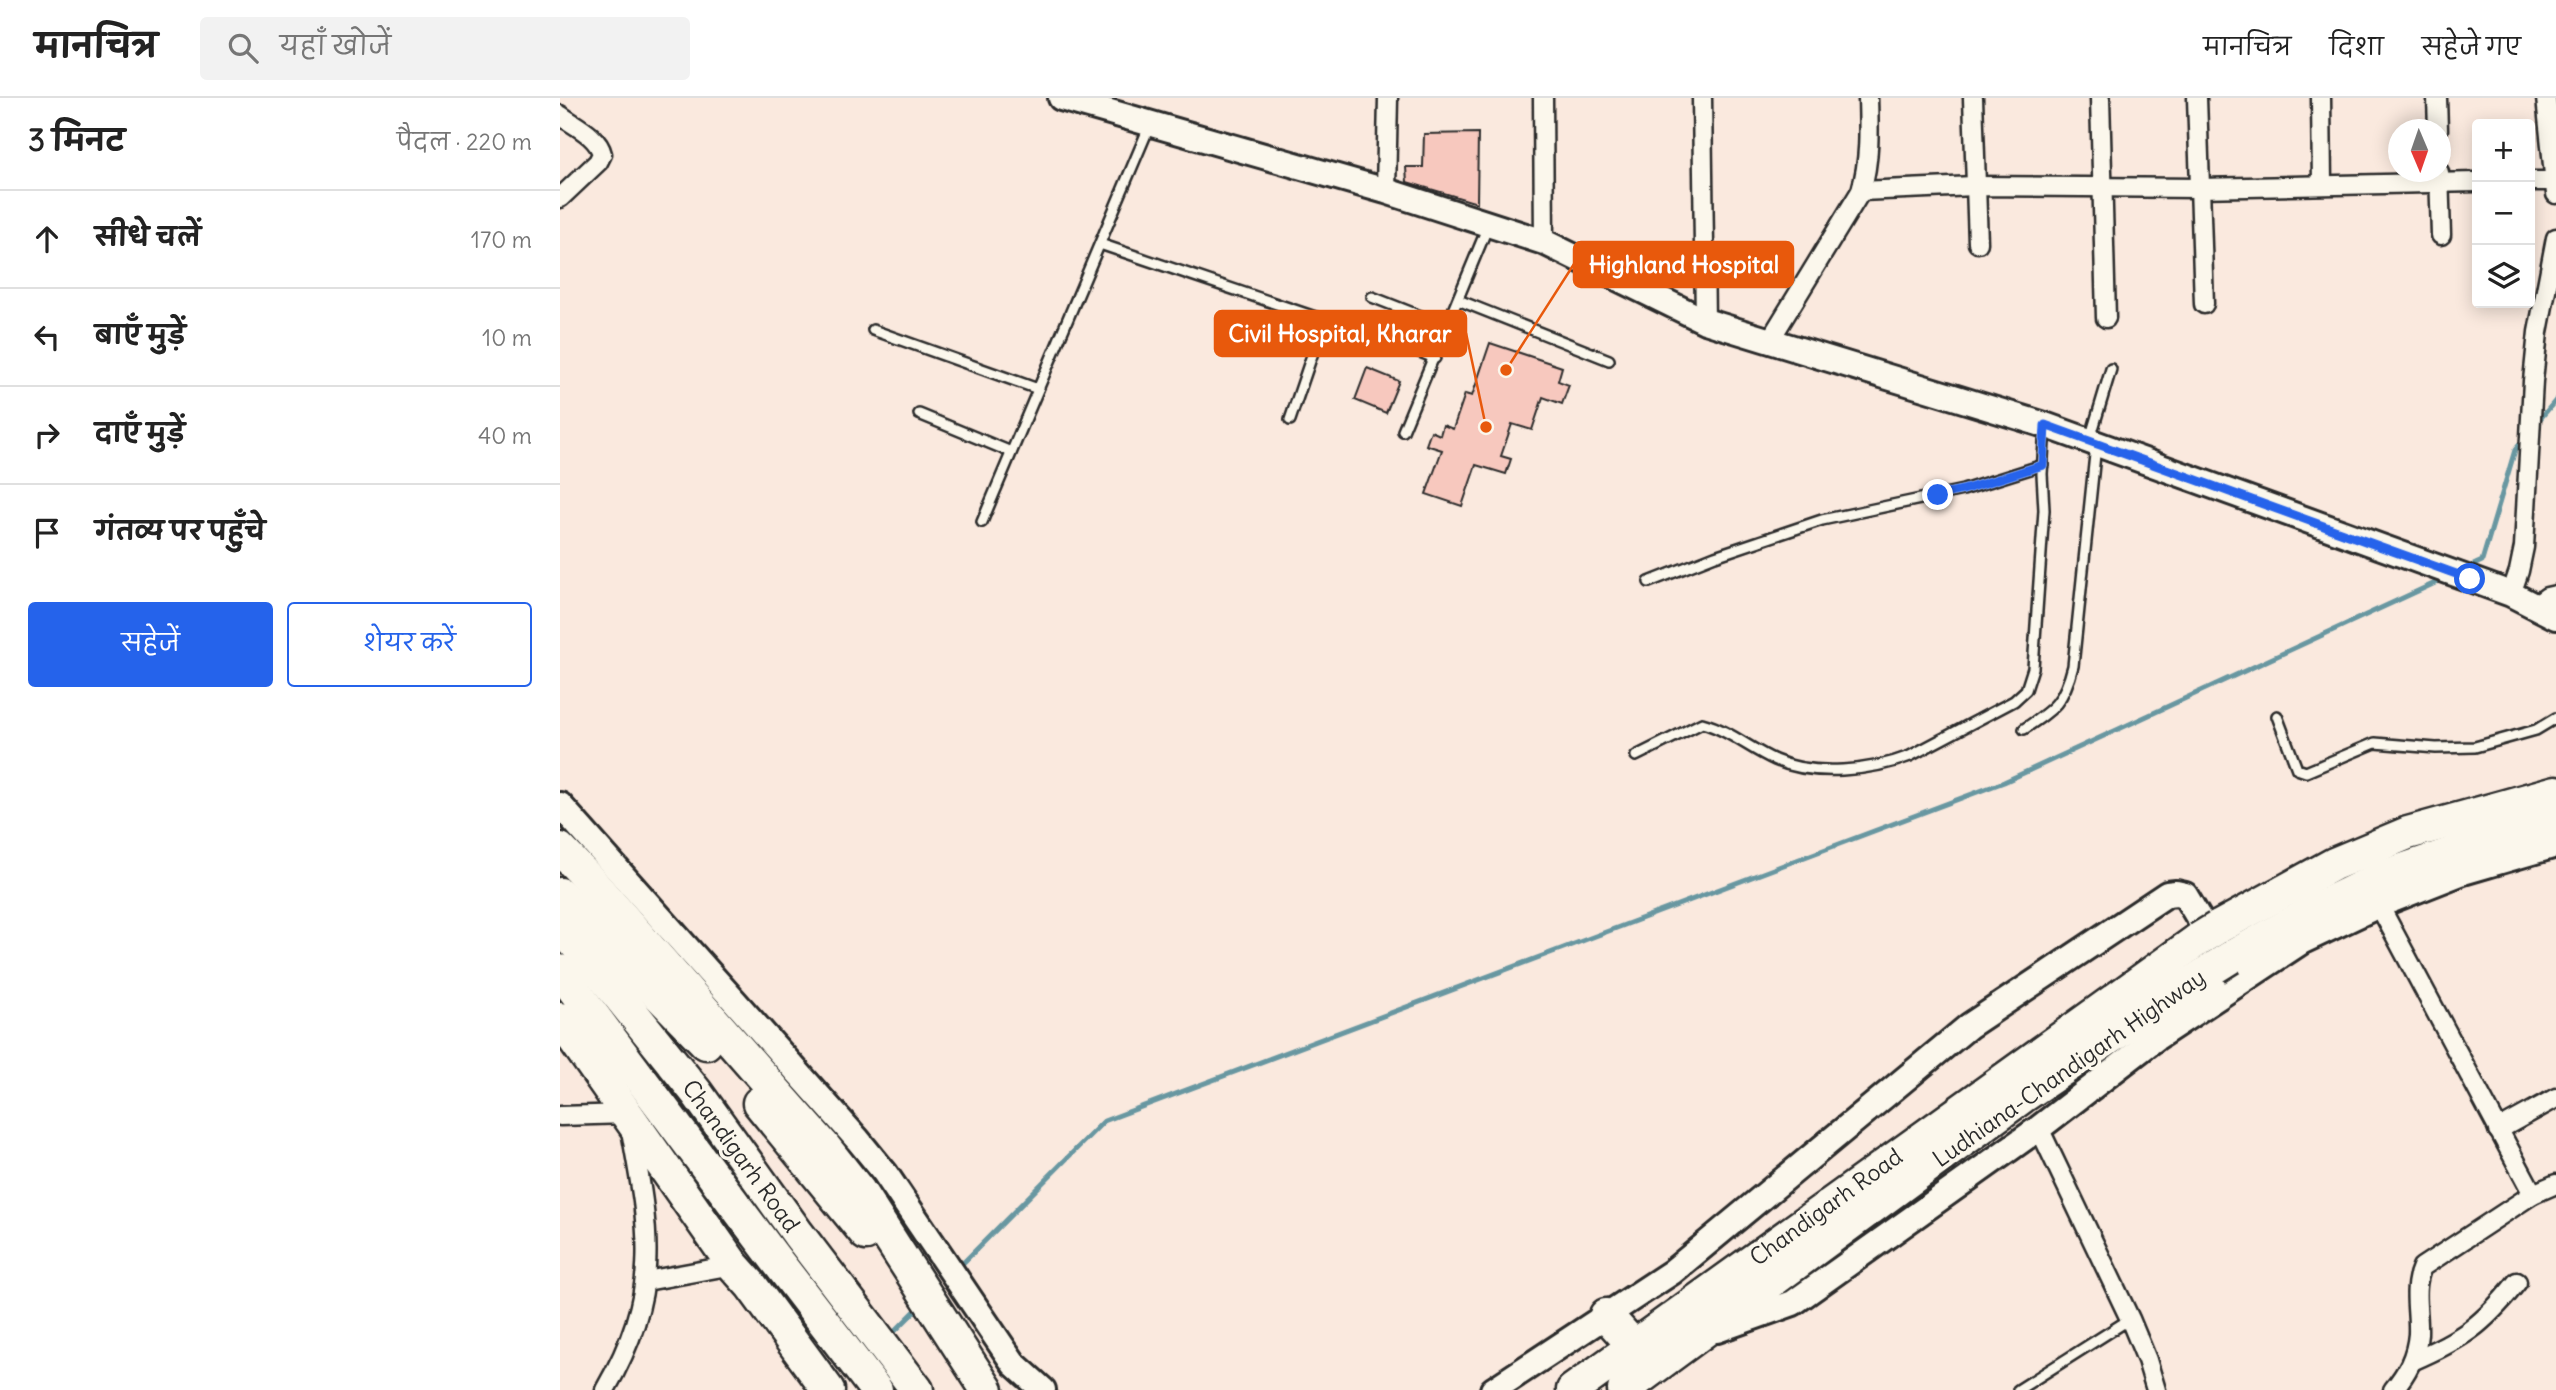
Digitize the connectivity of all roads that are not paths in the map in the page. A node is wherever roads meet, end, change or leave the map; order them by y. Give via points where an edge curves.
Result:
1 (1063, 98) edge
2 (1388, 98) edge
3 (1543, 98) edge
4 (1702, 98) edge
5 (1868, 98) edge
6 (1973, 98) edge
7 (2100, 98) edge
8 (2197, 98) edge
9 (2321, 98) edge
10 (2437, 98) edge
11 (2546, 98) edge
12 (560, 115) edge
13 (2438, 119) edge
14 (1151, 122) junction
15 (2451, 178) edge
16 (2388, 180) edge
17 (2472, 180) edge
18 (2439, 182) edge
19 (2534, 182) edge
20 (2322, 184) junction
21 (1975, 186) junction
22 (2102, 186) junction
23 (2199, 188) junction
24 (2556, 188) edge
25 (1387, 191) junction
26 (1861, 191) junction
27 (560, 198) edge
28 (1488, 225) junction
29 (2441, 235) dead end
30 (2556, 238) edge
31 (1544, 242) junction
32 (1978, 243) dead end
33 (1100, 244) junction
34 (1372, 297) dead end
35 (1458, 300) junction
36 (2204, 304) dead end
37 (2106, 318) dead end
38 (1705, 321) junction
39 (1351, 325) dead end
40 (1446, 326) junction
41 (873, 330) dead end
42 (1770, 340) junction
43 (1435, 358) junction
44 (1609, 360) dead end
45 (2111, 369) dead end
46 (1038, 389) junction
47 (919, 414) dead end
48 (1290, 420) dead end
49 (2045, 425) junction
50 (1404, 431) dead end
51 (2093, 442) junction
52 (1011, 452) junction
53 (2043, 465) junction
54 (982, 522) dead end
55 (1649, 582) dead end
56 (2511, 594) junction
57 (2549, 606) edge
58 (2277, 716) dead end
59 (2556, 718) edge
60 (2024, 729) dead end
61 (1636, 756) dead end
62 (2556, 792) edge
63 (560, 805) edge
64 (2556, 823) edge
65 (2556, 845) edge
66 (560, 849) edge
67 (560, 894) edge
68 (2379, 905) junction
69 (560, 926) edge
70 (2228, 969) junction
71 (560, 971) edge
72 (560, 1019) edge
73 (2556, 1098) edge
74 (628, 1114) junction
75 (560, 1116) edge
76 (2039, 1128) junction
77 (2498, 1130) junction
78 (2556, 1184) edge
79 (2533, 1194) junction
80 (742, 1275) junction
81 (646, 1281) junction
82 (2517, 1282) dead end
83 (1606, 1315) junction
84 (2130, 1319) junction
85 (947, 1328) junction
86 (1696, 1337) junction
87 (1634, 1346) junction
88 (2412, 1361) junction
89 (605, 1390) edge
90 (828, 1390) edge
91 (876, 1390) edge
92 (917, 1390) edge
93 (987, 1390) edge
94 (1042, 1390) edge
95 (1493, 1390) edge
96 (1573, 1390) edge
97 (1624, 1390) edge
98 (2018, 1390) edge
99 (2156, 1390) edge
100 (2393, 1390) edge

1 - 14 street
2 - 25 street
3 - 31 street
4 - 38 street
5 - 26 street via 1870,143
6 - 21 street
7 - 22 street
8 - 23 street
9 - 20 street
10 - 13 street
11 - 24 street
12 - 27 street via 594,139 602,154
14 - 25 street
14 - 33 lane
15 - 17 street
16 - 20 street
18 - 29 street
19 - 24 street
20 - 23 street
21 - 22 street
21 - 26 street
21 - 32 street
22 - 23 street
22 - 37 street
23 - 36 street
25 - 28 street
26 - 42 street
28 - 31 street
28 - 35 lane
30 - 56 street via 2538,332 2524,547
31 - 38 street
33 - 46 lane
33 - 48 lane via 1324,320
34 - 40 lane
35 - 40 lane
35 - 44 lane
38 - 42 street
39 - 43 lane
40 - 43 lane
41 - 46 lane
42 - 49 street
43 - 50 lane
45 - 51 lane
46 - 52 lane
47 - 52 lane
49 - 51 street
49 - 53 lane
51 - 56 street
51 - 60 lane via 2069,684 2058,705
52 - 54 lane
53 - 55 lane via 1963,490 1822,520
53 - 61 lane via 2034,668 2026,690 2014,701 1910,756 1858,769 1790,765 1702,723
56 - 57 street
58 - 59 lane via 2297,768 2306,772 2375,744 2474,747 2536,730
62 - 87 highway, Chandigarh Road via 2408,833 2334,864 2208,933
63 - 94 street via 858,1140 1014,1364
64 - 70 highway, Ludhiana-Chandigarh Highway via 2530,827 2382,877 2318,908
65 - 68 street via 2463,872
66 - 85 highway via 796,1113 859,1191
67 - 85 highway via 748,1090
68 - 70 street via 2301,942
68 - 77 street
69 - 92 highway, Chandigarh Road via 695,1092
70 - 76 street via 2156,1038
70 - 83 street via 2185,895 2167,894 1969,1026 1672,1272
70 - 86 highway, Ludhiana-Chandigarh Highway via 2022,1097
71 - 91 highway, Chandigarh Road
72 - 74 highway
73 - 77 street
74 - 75 street
74 - 80 highway
74 - 81 street via 645,1212
76 - 84 street
76 - 86 street via 1793,1303
77 - 79 street
78 - 79 street
79 - 88 street via 2422,1267 2417,1279 2418,1333
80 - 81 street
80 - 90 highway
81 - 89 street via 638,1319
82 - 88 street via 2477,1327
83 - 87 highway
83 - 95 street
84 - 98 lane
84 - 99 street
85 - 93 highway
86 - 97 highway, Ludhiana-Chandigarh Highway
87 - 96 highway, Chandigarh Road
88 - 100 street

